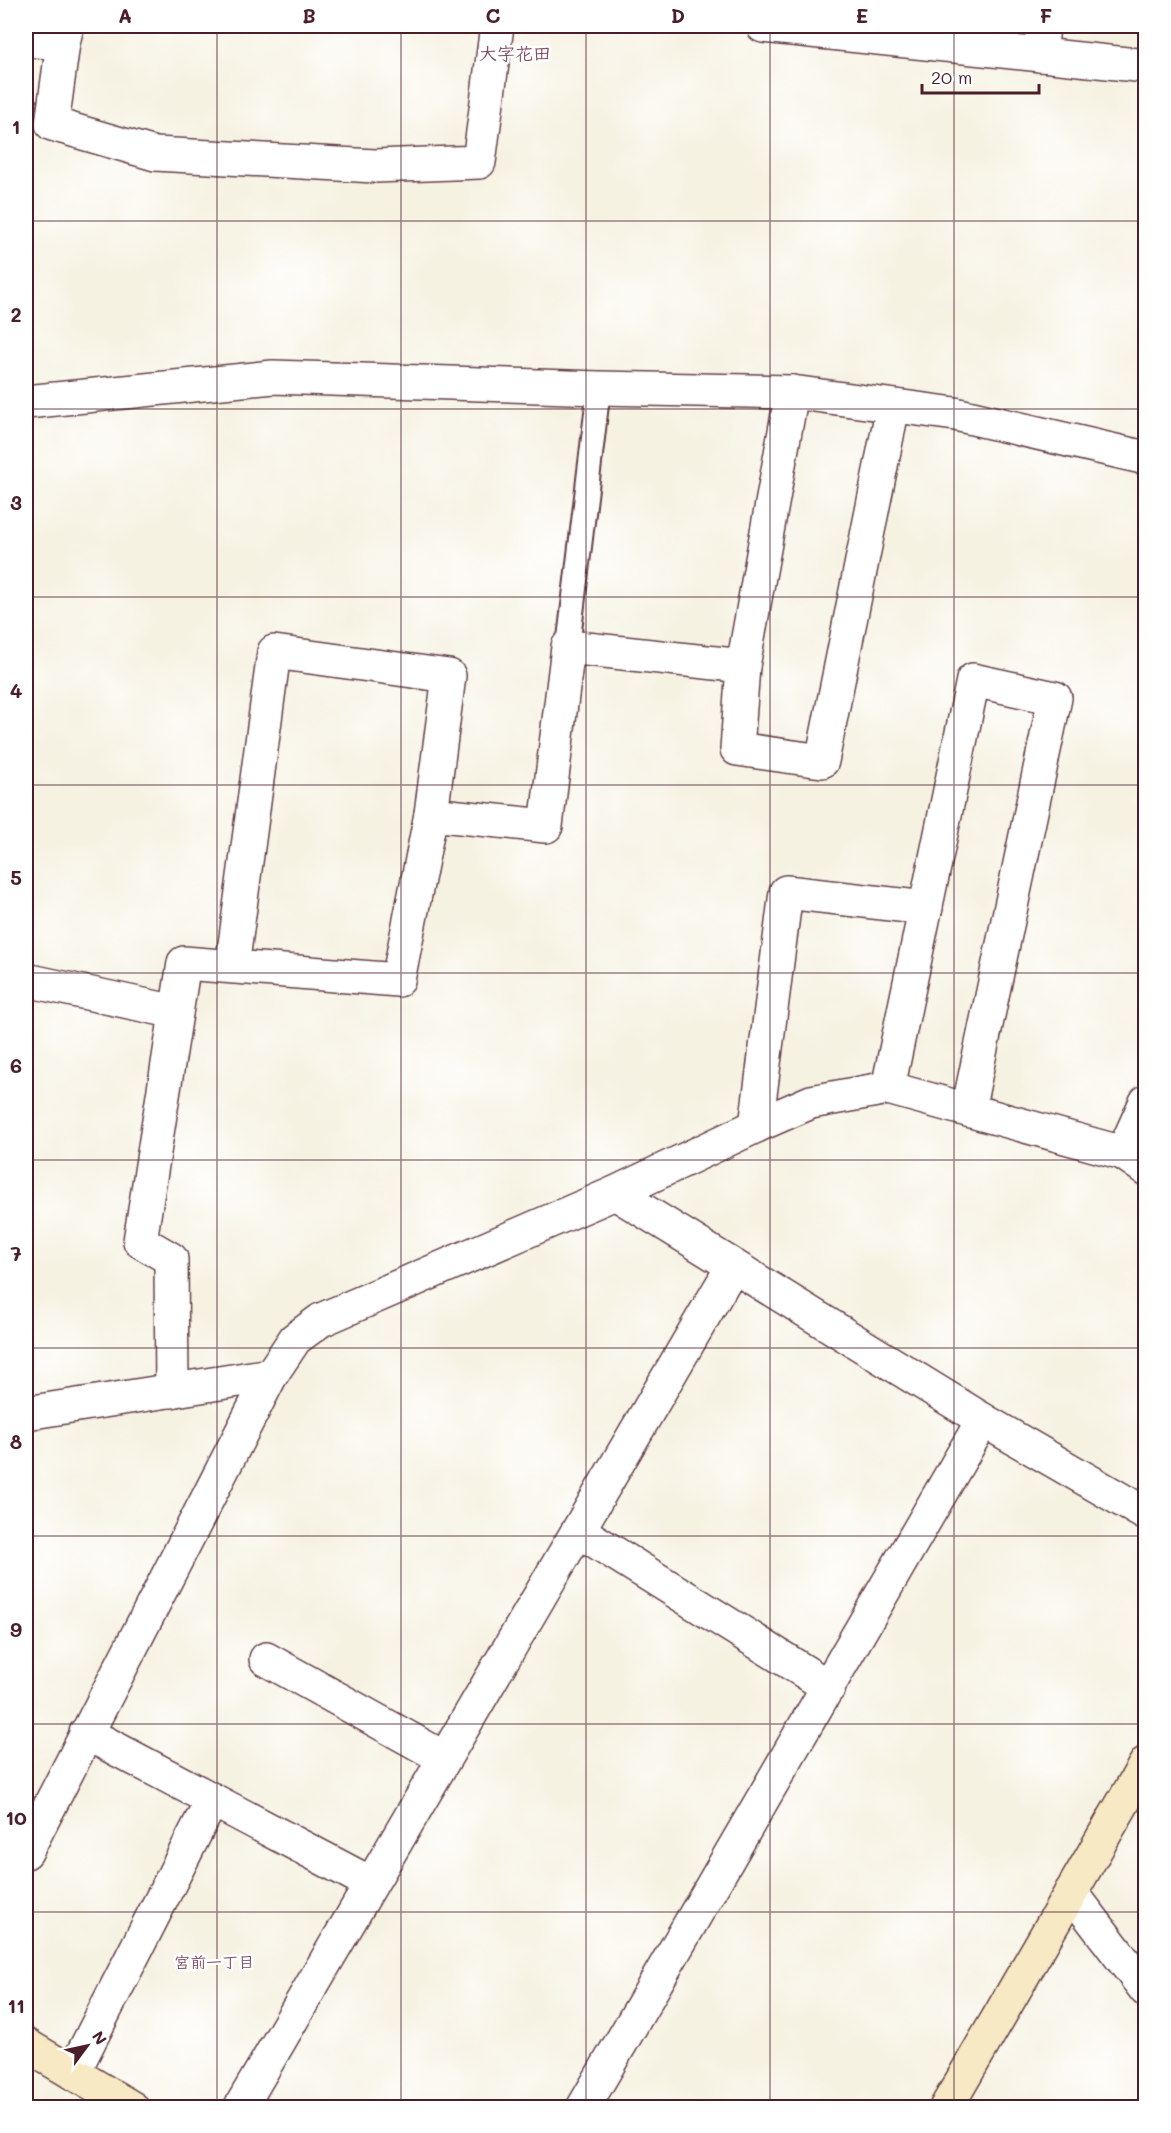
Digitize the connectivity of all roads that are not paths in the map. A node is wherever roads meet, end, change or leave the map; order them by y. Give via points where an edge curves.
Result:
1 (497, 26) edge
2 (763, 26) edge
3 (65, 34) edge
4 (26, 40) edge
5 (1041, 40) edge
6 (1146, 66) edge
7 (599, 388) junction
8 (792, 392) junction
9 (26, 402) edge
10 (893, 405) junction
11 (1146, 458) edge
12 (568, 647) junction
13 (742, 666) junction
14 (431, 814) junction
15 (926, 908) junction
16 (232, 967) junction
17 (26, 980) edge
18 (176, 1012) junction
19 (888, 1088) junction
20 (1146, 1102) edge
21 (968, 1110) junction
22 (756, 1126) junction
23 (1134, 1161) edge
24 (615, 1193) junction
25 (733, 1266) junction
26 (271, 1375) junction
27 (172, 1391) junction
28 (26, 1413) edge
29 (983, 1420) junction
30 (1146, 1514) edge
31 (579, 1531) junction
32 (266, 1659) dead end
33 (829, 1687) junction
34 (86, 1733) junction
35 (444, 1758) junction
36 (1146, 1763) edge
37 (212, 1800) junction
38 (26, 1852) edge
39 (370, 1883) junction
40 (1071, 1892) junction
41 (1146, 1990) edge
42 (26, 2045) edge
43 (73, 2073) junction
44 (132, 2108) edge
45 (240, 2108) edge
46 (584, 2108) edge
47 (946, 2108) edge

1 - 3 street via 479,162 375,166 155,153 52,124
2 - 5 street
3 - 4 street
5 - 6 street
7 - 8 street
7 - 9 street via 273,377
7 - 12 lane
8 - 10 street
8 - 13 street
10 - 11 street via 954,414
10 - 13 street via 822,761 737,749
12 - 13 street
12 - 14 street via 546,826
14 - 16 street via 398,980
14 - 16 street via 449,675 274,652
15 - 19 street
15 - 21 street via 973,680 1055,698
15 - 22 street via 786,892
16 - 18 street via 184,963
17 - 18 street
18 - 27 street via 141,1241 171,1259
19 - 21 street
19 - 22 street via 811,1102
20 - 23 street
21 - 23 street
22 - 24 street
24 - 25 street
24 - 26 street via 321,1320 295,1340
25 - 29 street
25 - 31 street
26 - 27 street
26 - 34 street
27 - 28 street
29 - 30 street
29 - 33 street
31 - 33 street
31 - 35 street
32 - 35 street
33 - 46 street
34 - 37 street
34 - 38 street
35 - 39 street
36 - 40 street
37 - 39 street
37 - 43 street
39 - 45 street
40 - 41 street
40 - 47 street
42 - 43 street
43 - 44 street

